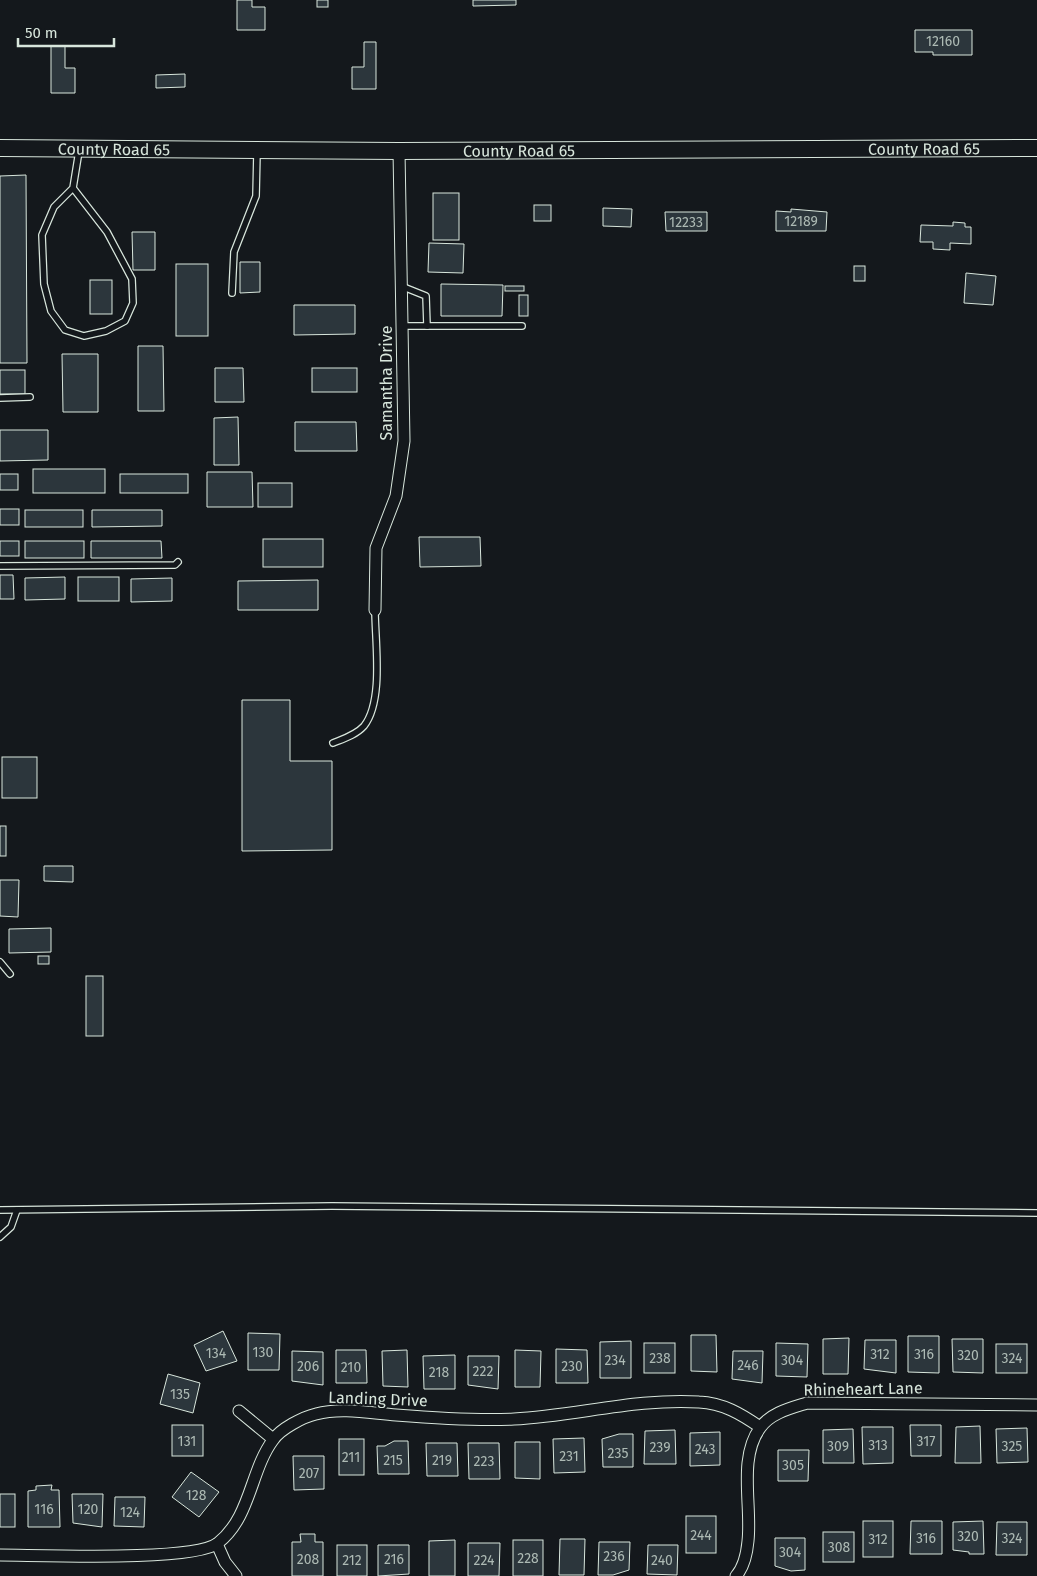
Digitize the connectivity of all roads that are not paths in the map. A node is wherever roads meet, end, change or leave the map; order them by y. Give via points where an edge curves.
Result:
1 (0, 148) edge
2 (1037, 148) edge
3 (79, 149) junction
4 (257, 150) junction
5 (399, 151) junction
6 (74, 188) junction
7 (402, 286) junction
8 (232, 293) dead end
9 (402, 326) junction
10 (427, 326) junction
11 (522, 326) dead end
12 (0, 398) edge
13 (30, 398) dead end
14 (178, 562) dead end
15 (0, 566) edge
16 (375, 610) joint
17 (333, 743) dead end
18 (0, 962) edge
19 (10, 974) dead end
20 (0, 1210) edge
21 (17, 1210) junction
22 (1037, 1213) edge
23 (0, 1237) edge
24 (1037, 1406) edge
25 (239, 1411) dead end
26 (760, 1427) junction
27 (274, 1439) junction
28 (217, 1544) junction
29 (0, 1555) edge
30 (236, 1576) edge
31 (737, 1576) edge

1 - 3 street, County Road 65
2 - 5 street, County Road 65
3 - 4 street, County Road 65
3 - 6 lane
4 - 5 street, County Road 65
4 - 8 lane via 256,196 234,252
5 - 7 street, Samantha Drive
6 - 6 lane via 54,207 42,234 44,284 51,311 65,330 84,336 106,331 125,321 133,303 132,280 107,232
7 - 9 street, Samantha Drive
7 - 10 lane via 426,296
9 - 10 lane
9 - 16 street, Samantha Drive via 404,441 396,496 376,548
10 - 11 lane
12 - 13 lane
14 - 15 lane via 175,565
16 - 17 lane via 377,659 371,709 364,726
18 - 19 lane
20 - 21 lane
21 - 22 lane via 332,1206
21 - 23 lane via 10,1227
24 - 26 street, Rhineheart Lane via 806,1403 782,1411
25 - 27 street
26 - 27 street, Landing Drive via 723,1406 666,1402 513,1419 342,1411 315,1414
26 - 31 street via 748,1459 749,1529 746,1554
27 - 28 street, Landing Drive via 238,1519
28 - 29 street via 182,1553 155,1555
28 - 30 street

